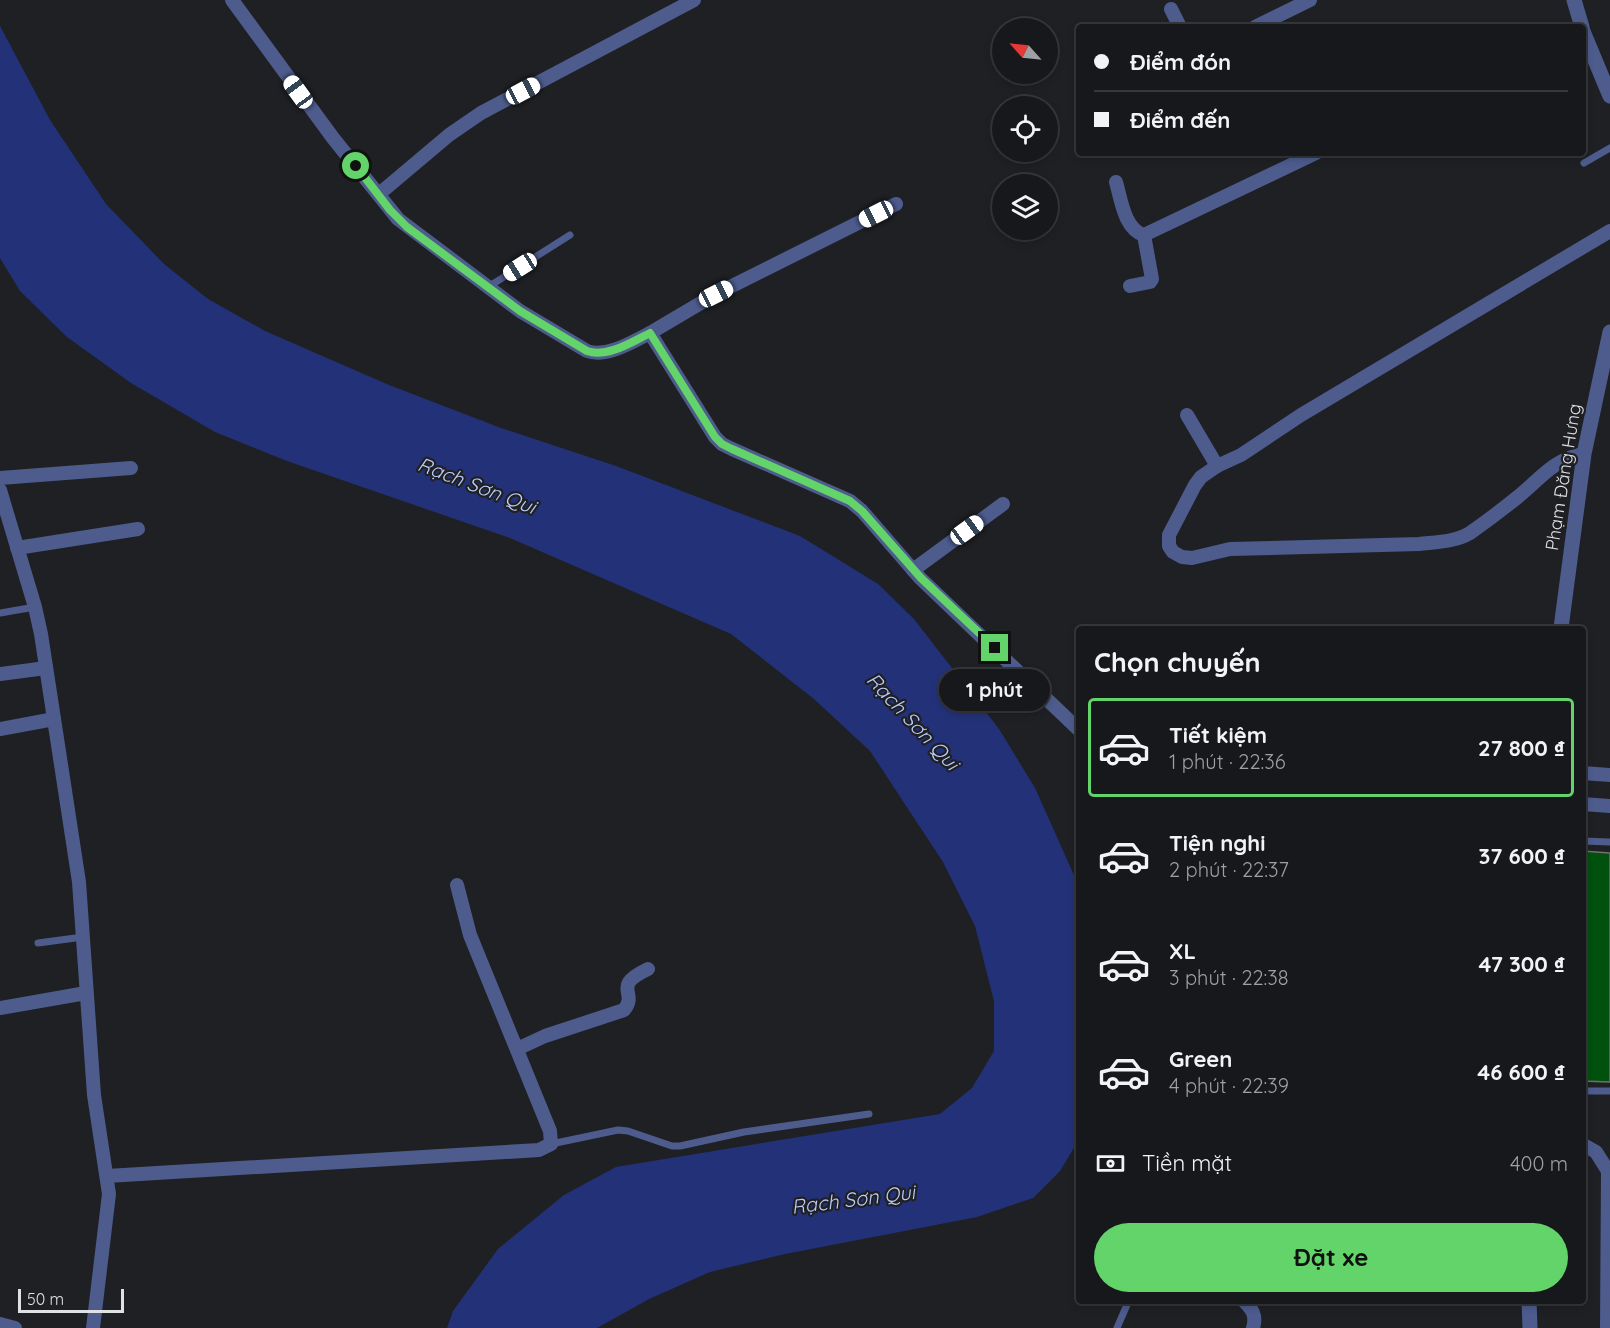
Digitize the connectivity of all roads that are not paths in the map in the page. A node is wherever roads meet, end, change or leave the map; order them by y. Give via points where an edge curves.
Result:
1 (232, 0) edge
2 (694, 0) edge
3 (1310, 0) edge
4 (1574, 0) edge
5 (1171, 9) dead end
6 (1178, 24) edge
7 (1261, 24) edge
8 (1581, 24) edge
9 (1586, 35) edge
10 (1605, 72) edge
11 (1610, 96) edge
12 (1610, 148) edge
13 (1310, 156) edge
14 (1584, 163) dead end
15 (1116, 182) dead end
16 (379, 194) junction
17 (896, 204) dead end
18 (1610, 231) edge
19 (570, 235) dead end
20 (1144, 235) junction
21 (1130, 285) dead end
22 (488, 287) junction
23 (1610, 332) edge
24 (650, 333) junction
25 (1604, 386) edge
26 (1187, 415) dead end
27 (1584, 454) junction
28 (1217, 466) junction
29 (131, 468) dead end
30 (0, 478) edge
31 (0, 490) edge
32 (1003, 504) dead end
33 (138, 529) dead end
34 (17, 548) junction
35 (913, 570) junction
36 (35, 607) junction
37 (0, 613) edge
38 (1561, 626) edge
39 (46, 668) junction
40 (0, 674) edge
41 (54, 719) junction
42 (1076, 727) edge
43 (0, 729) edge
44 (1586, 773) edge
45 (1610, 775) edge
46 (1586, 804) edge
47 (1610, 806) edge
48 (1586, 841) edge
49 (1610, 842) edge
50 (457, 885) dead end
51 (83, 937) junction
52 (38, 943) dead end
53 (648, 969) dead end
54 (86, 993) junction
55 (0, 1008) edge
56 (517, 1049) junction
57 (1586, 1091) edge
58 (1610, 1091) edge
59 (869, 1114) dead end
60 (551, 1144) junction
61 (1586, 1146) edge
62 (107, 1176) junction
63 (1127, 1304) edge
64 (1247, 1304) edge
65 (1529, 1304) edge
66 (0, 1324) edge
67 (15, 1328) edge
68 (93, 1328) edge
69 (1117, 1328) edge
70 (1253, 1328) edge
71 (1530, 1328) edge
72 (1607, 1328) edge

1 - 16 street
2 - 16 street via 481,114 449,135
3 - 7 street
4 - 8 street
5 - 6 street
9 - 10 street
10 - 11 street
12 - 14 lane
13 - 20 street
15 - 20 street via 1129,225
16 - 22 street via 398,219
17 - 24 street via 716,294
18 - 28 street via 1301,415 1241,456
19 - 22 lane
20 - 21 street via 1152,279
22 - 24 street via 520,311 595,354
23 - 25 street, Phạm Đăng Hưng
24 - 35 street via 722,444 850,501
25 - 27 street, Phạm Đăng Hưng
26 - 28 street
27 - 28 street via 1569,456 1553,465 1518,497 1462,538 1419,544 1230,549 1182,557 1169,546 1169,535 1195,485
27 - 38 street, Phạm Đăng Hưng
29 - 30 street
31 - 34 street
32 - 35 street
33 - 34 street
34 - 36 street
35 - 42 street
36 - 37 lane
36 - 39 street
39 - 40 street
39 - 41 street
41 - 43 street
41 - 51 street via 79,882
44 - 45 street
46 - 47 street
48 - 49 lane
50 - 56 street via 470,935
51 - 52 lane
51 - 54 street
53 - 56 street via 628,981 628,1006 624,1010
54 - 55 street
54 - 62 street via 94,1095
56 - 60 street via 550,1131
57 - 58 lane
59 - 60 lane via 744,1132 680,1146 618,1130
60 - 62 street via 539,1150
61 - 72 street via 1596,1152 1608,1171
62 - 68 street via 108,1214
63 - 69 lane
64 - 70 street via 1255,1317
65 - 71 street
66 - 67 street

